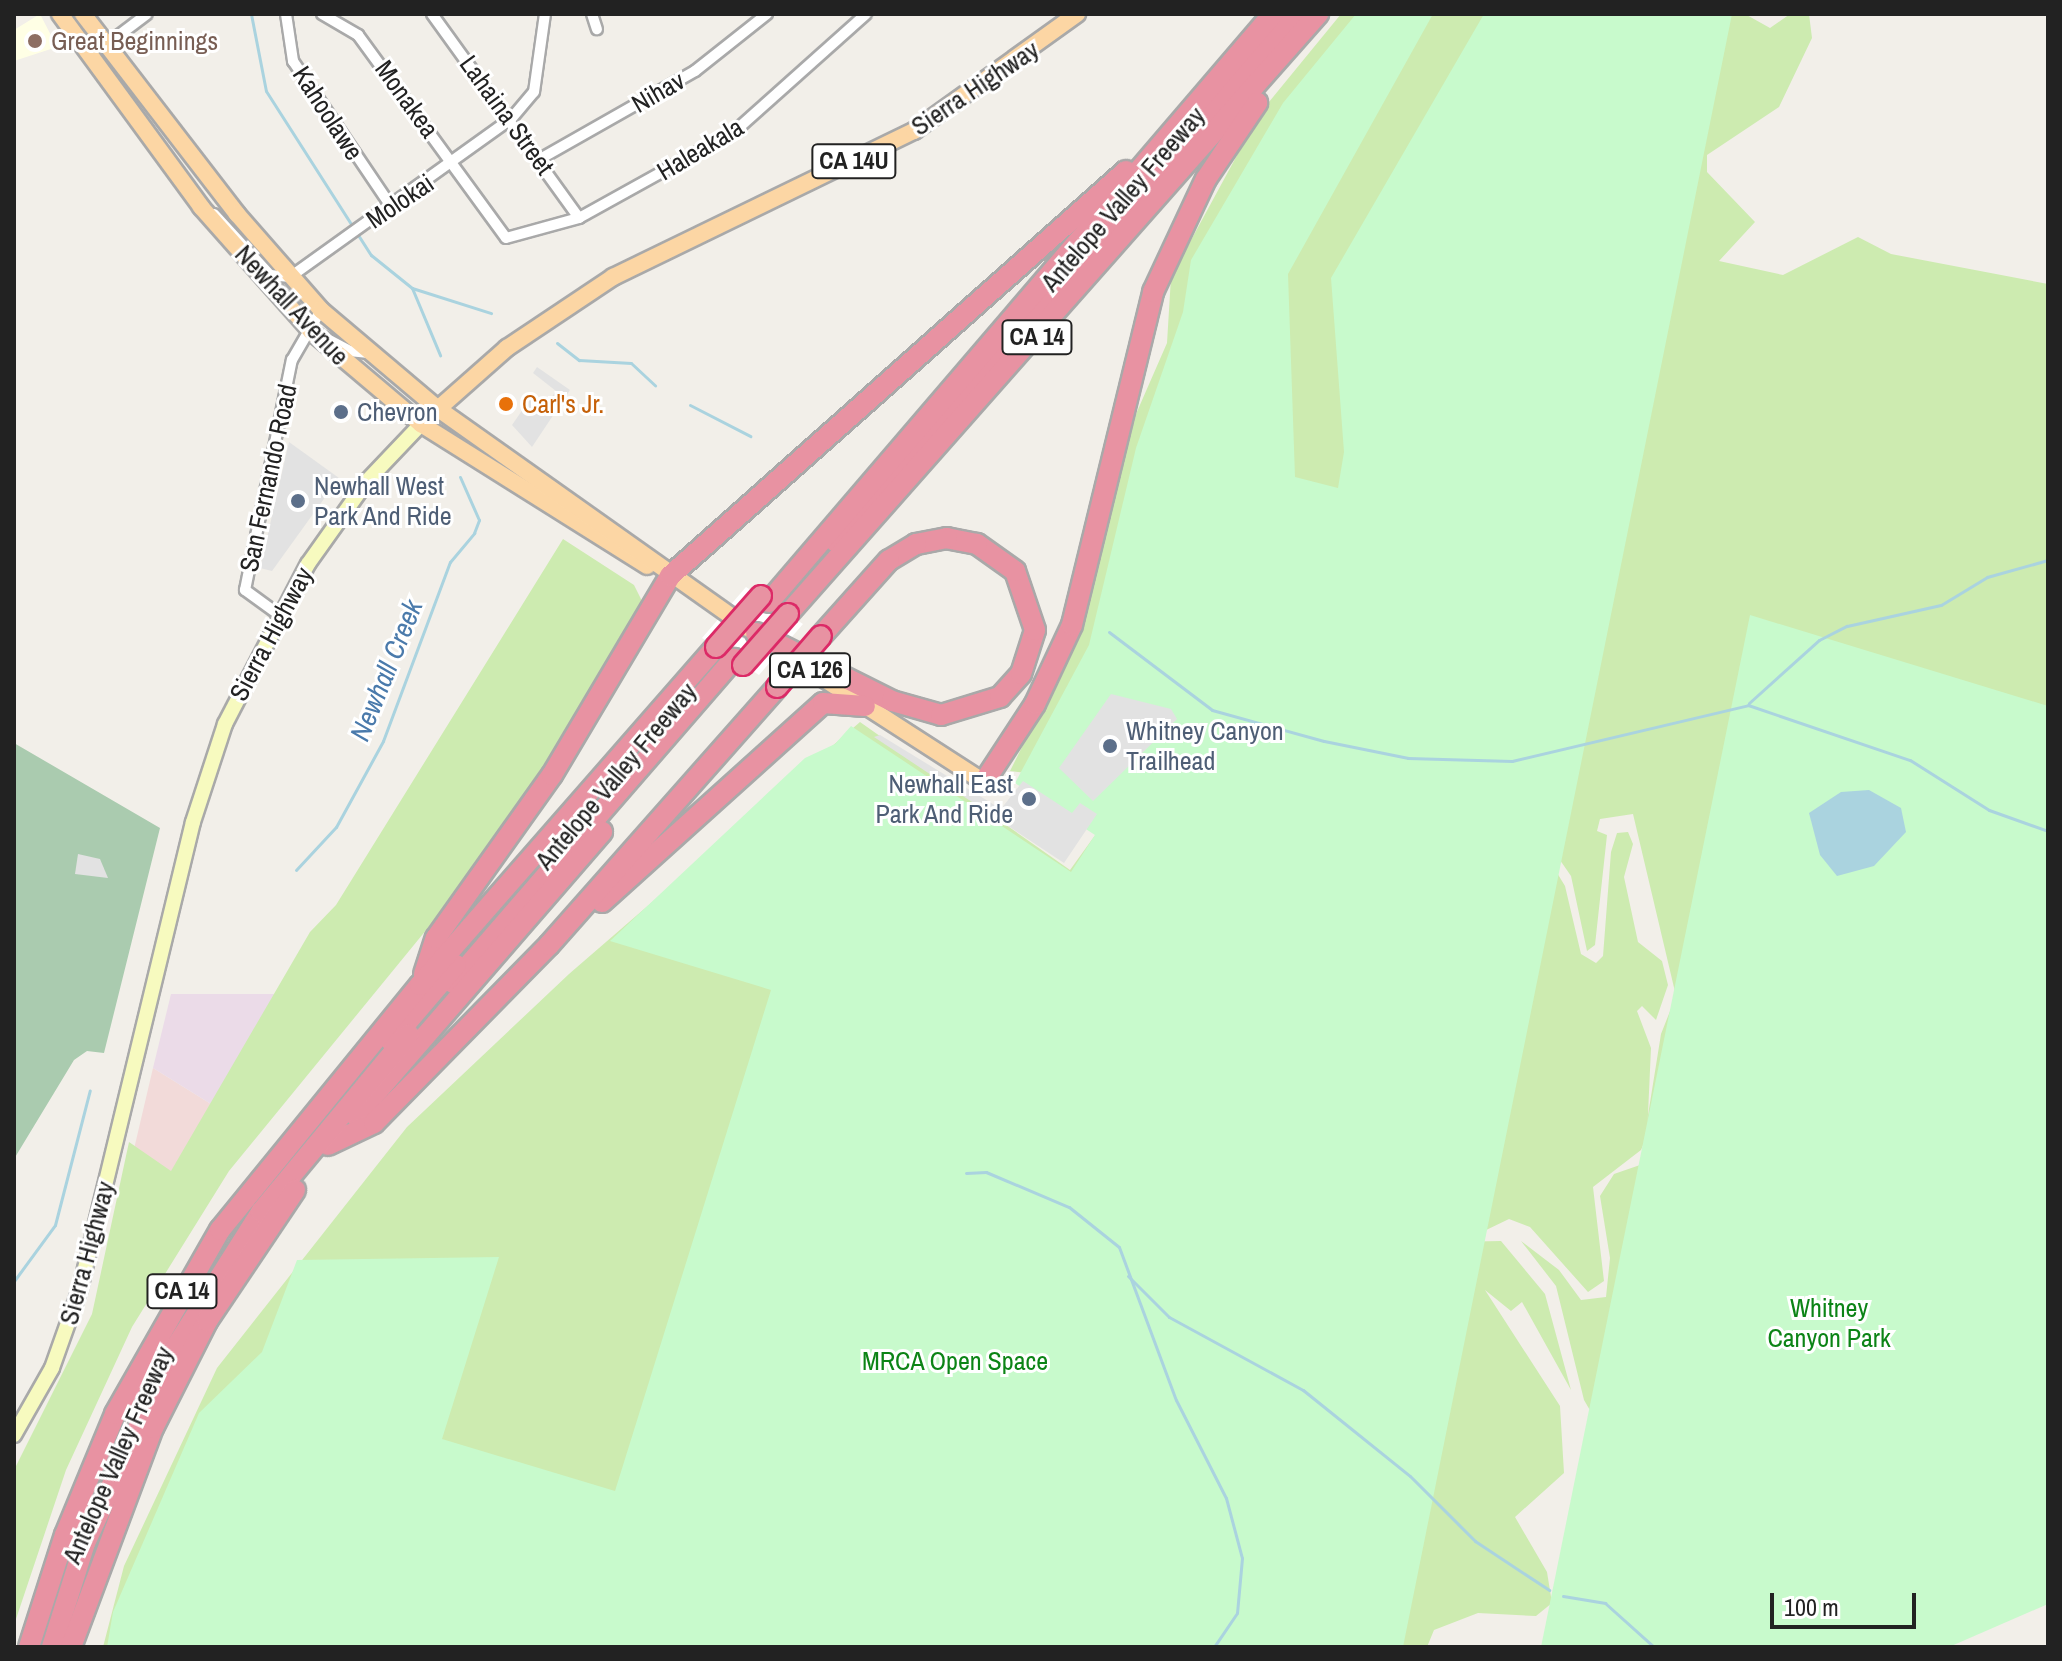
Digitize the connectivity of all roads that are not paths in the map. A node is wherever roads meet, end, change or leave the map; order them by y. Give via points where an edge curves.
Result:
1 (60, 14) edge
2 (72, 14) edge
3 (83, 14) edge
4 (147, 14) edge
5 (286, 14) edge
6 (322, 14) edge
7 (432, 14) edge
8 (545, 14) edge
9 (592, 14) edge
10 (767, 14) edge
11 (866, 14) edge
12 (1077, 14) edge
13 (1261, 14) edge
14 (1273, 14) edge
15 (1296, 14) edge
16 (1318, 14) edge
17 (597, 29) dead end
18 (106, 45) junction
19 (1281, 56) junction
20 (511, 119) junction
21 (540, 159) junction
22 (454, 165) junction
23 (1126, 171) junction
24 (390, 205) junction
25 (201, 207) junction
26 (579, 218) junction
27 (506, 238) joint
28 (290, 277) junction
29 (321, 310) junction
30 (312, 332) junction
31 (369, 353) junction
32 (437, 408) junction
33 (421, 424) junction
34 (670, 576) junction
35 (774, 605) junction
36 (278, 614) junction
37 (756, 633) junction
38 (730, 656) junction
39 (865, 706) junction
40 (984, 782) joint
41 (549, 945) junction
42 (420, 985) junction
43 (328, 1145) junction
44 (14, 1435) edge
45 (29, 1647) edge
46 (43, 1647) edge
47 (52, 1647) edge
48 (71, 1647) edge

1 - 25 main road, Newhall Avenue
2 - 18 main road via 93,42
3 - 18 main road, Newhall Avenue
4 - 18 street
5 - 24 street, Kahoolawe via 293,61
6 - 22 street, Monakea via 358,35
7 - 20 street, Lahaina Street
8 - 20 street, Molokai via 534,92
9 - 17 street
10 - 21 street, Nihav via 695,71
11 - 26 street, Haleakala via 734,132
12 - 32 main road, Sierra Highway / CA 14U via 914,131 613,277 507,348
13 - 23 highway, Antelope Valley Freeway / CA 14
14 - 35 highway
15 - 35 highway
16 - 19 highway, Antelope Valley Freeway / CA 14
18 - 28 main road, Newhall Avenue
19 - 35 highway, Antelope Valley Freeway / CA 14
19 - 40 highway via 1167,259 1133,356 1072,625 1035,704
20 - 21 street, Lahaina Street
20 - 22 street, Molokai
21 - 26 street, Lahaina Street
22 - 24 street, Molokai
22 - 27 street, Monakea
23 - 34 highway
23 - 35 highway, Antelope Valley Freeway / CA 14
24 - 28 street, Molokai
25 - 28 street via 226,222 270,275
25 - 30 main road, Newhall Avenue
26 - 27 street, Haleakala
28 - 29 main road, Newhall Avenue
29 - 30 street, San Fernando Road
29 - 31 main road, Newhall Avenue
30 - 31 street
30 - 33 main road, Newhall Avenue
30 - 36 street, San Fernando Road via 292,360 245,590
31 - 32 main road, Newhall Avenue
32 - 33 main road, Sierra Highway
32 - 34 main road, Newhall Avenue via 593,511
33 - 34 main road, Newhall Avenue via 609,547
33 - 36 main road, Sierra Highway via 367,481
34 - 37 main road, Newhall Avenue / CA 126
34 - 42 highway via 552,775 436,938
35 - 38 highway, Antelope Valley Freeway / CA 14, bridge
35 - 38 highway, Antelope Valley Freeway / CA 14, bridge
36 - 44 main road, Sierra Highway via 225,724 193,822 68,1328
37 - 39 main road, Newhall Avenue / CA 126
37 - 41 highway, bridge via 892,701 941,715 1000,697 1021,674 1035,630 1015,571 977,544 947,538 916,544 889,560 821,636 777,687
38 - 42 highway, Antelope Valley Freeway / CA 14
38 - 43 highway, Antelope Valley Freeway / CA 14 via 452,1012
38 - 46 highway via 337,1102 227,1245 119,1437
38 - 47 highway via 261,1212 144,1409 85,1543
39 - 40 main road, Newhall Avenue / CA 126
39 - 41 highway via 823,703
41 - 43 highway via 374,1123
42 - 45 highway, Antelope Valley Freeway / CA 14 via 220,1230 175,1302 92,1466
43 - 48 highway, Antelope Valley Freeway / CA 14 via 200,1334 117,1509

